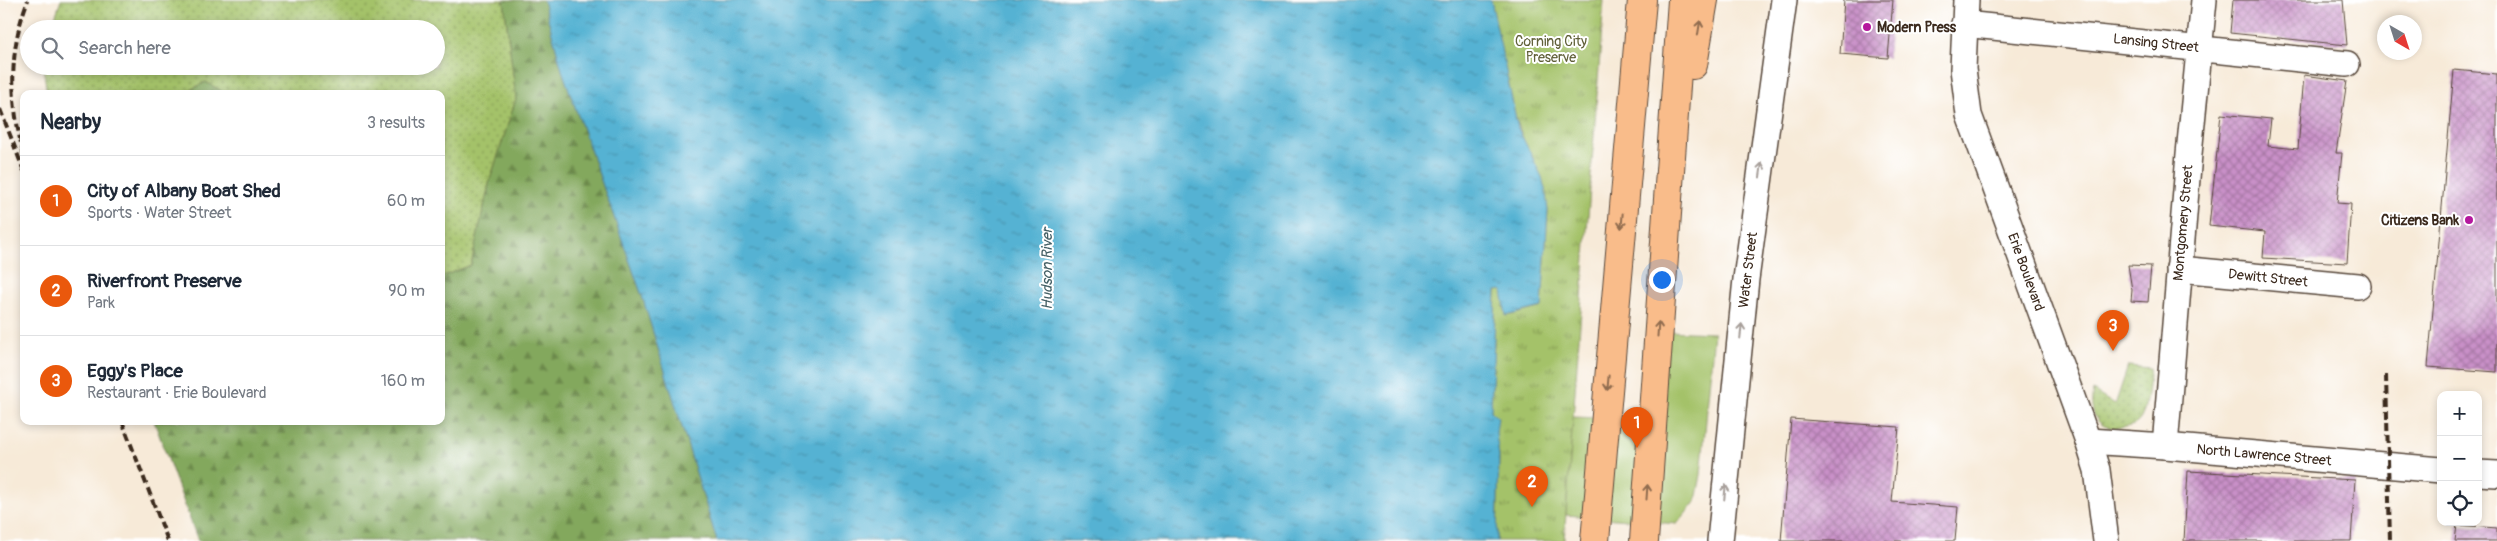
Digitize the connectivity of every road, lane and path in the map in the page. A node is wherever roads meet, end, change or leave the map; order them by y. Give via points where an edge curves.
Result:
1 (1627, 0) edge
2 (1642, 0) edge
3 (1682, 0) edge
4 (1704, 0) edge
5 (1784, 0) edge
6 (2204, 0) edge
7 (1965, 12) edge
8 (2200, 47) junction
9 (2347, 64) dead end
10 (1626, 173) junction
11 (1663, 249) junction
12 (2179, 269) junction
13 (2358, 286) dead end
14 (2088, 441) junction
15 (2165, 446) junction
16 (2437, 470) edge
17 (2482, 473) edge
18 (2497, 474) edge
19 (1596, 539) edge
20 (1644, 541) edge
21 (1720, 541) edge
22 (2106, 541) edge

1 - 10 highway
2 - 10 highway
3 - 11 highway
11 -> 4 highway
21 -> 5 street, Water Street via 1746,279
6 - 8 street, Montgomery Street
7 - 8 street, Lansing Street
7 - 14 street, Erie Boulevard via 1963,69 1969,115
8 - 9 street, Lansing Street
8 - 12 street, Montgomery Street
10 -> 19 highway
20 -> 11 highway
12 - 13 street, Dewitt Street
12 - 15 street, Montgomery Street
14 - 15 street, North Lawrence Street
14 - 22 street, Erie Boulevard via 2097,470
15 - 16 street, North Lawrence Street
17 - 18 street

